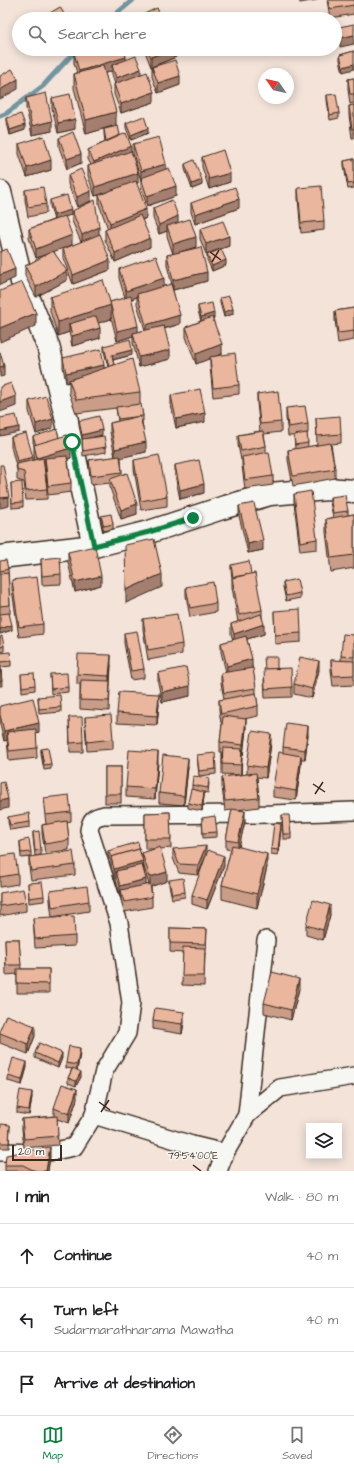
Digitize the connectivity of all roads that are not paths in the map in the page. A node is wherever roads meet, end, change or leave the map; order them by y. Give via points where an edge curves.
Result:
1 (0, 192) edge
2 (354, 491) edge
3 (94, 546) junction
4 (0, 557) edge
5 (354, 811) edge
6 (266, 940) dead end
7 (354, 1076) edge
8 (94, 1115) junction
9 (247, 1115) junction
10 (0, 1152) edge
11 (225, 1153) junction
12 (218, 1171) edge

1 - 3 street via 14,286 48,346
2 - 3 street via 327,489 270,494 149,532
3 - 4 street
5 - 8 street via 104,815 90,821 89,830 119,923 131,1003 127,1033 104,1071
6 - 9 street
7 - 9 street via 280,1088
8 - 10 street via 74,1147 44,1153
8 - 11 street
9 - 11 street
11 - 12 street

